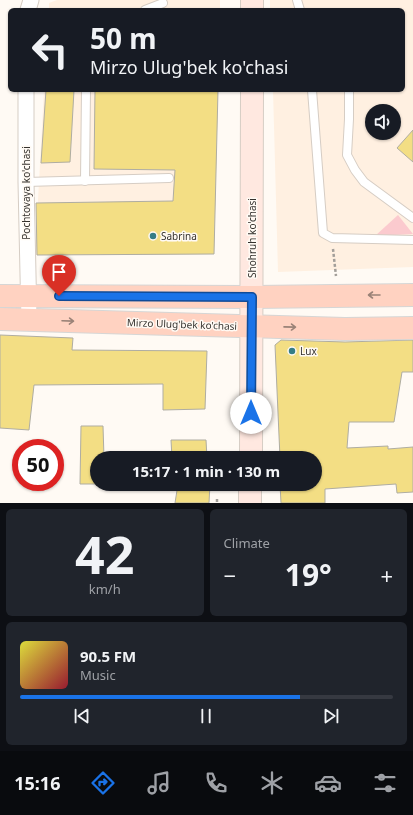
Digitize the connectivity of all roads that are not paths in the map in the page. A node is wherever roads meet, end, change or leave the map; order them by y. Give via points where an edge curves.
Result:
1 (163, 3) dead end
2 (150, 8) edge
3 (26, 92) edge
4 (86, 92) edge
5 (252, 92) edge
6 (312, 92) edge
7 (348, 92) edge
8 (169, 178) dead end
9 (86, 181) junction
10 (26, 182) junction
11 (413, 218) edge
12 (413, 240) edge
13 (413, 295) edge
14 (0, 296) edge
15 (28, 296) junction
16 (252, 297) junction
17 (0, 319) edge
18 (29, 320) junction
19 (251, 326) junction
20 (413, 328) edge
21 (250, 451) edge
22 (250, 491) edge
23 (250, 503) edge

1 - 2 lane
3 - 10 street, Pochtovaya ko'chasi
4 - 9 lane
5 - 16 main road, Shohruh ko'chasi
6 - 12 lane via 324,234 332,238
7 - 11 lane via 350,119 347,155 354,170 364,182
8 - 9 lane
9 - 10 lane
10 - 15 street, Pochtovaya ko'chasi
13 -> 16 main road
14 - 15 main road
15 - 16 main road
15 - 18 street, Pochtovaya ko'chasi
16 - 19 main road, Shohruh ko'chasi
17 - 18 main road, Mirzo Ulug'bek ko'chasi
18 -> 19 main road, Mirzo Ulug'bek ko'chasi
19 -> 20 main road, Mirzo Ulug'bek ko'chasi
19 - 21 main road, Shohruh ko'chasi
22 - 23 main road

